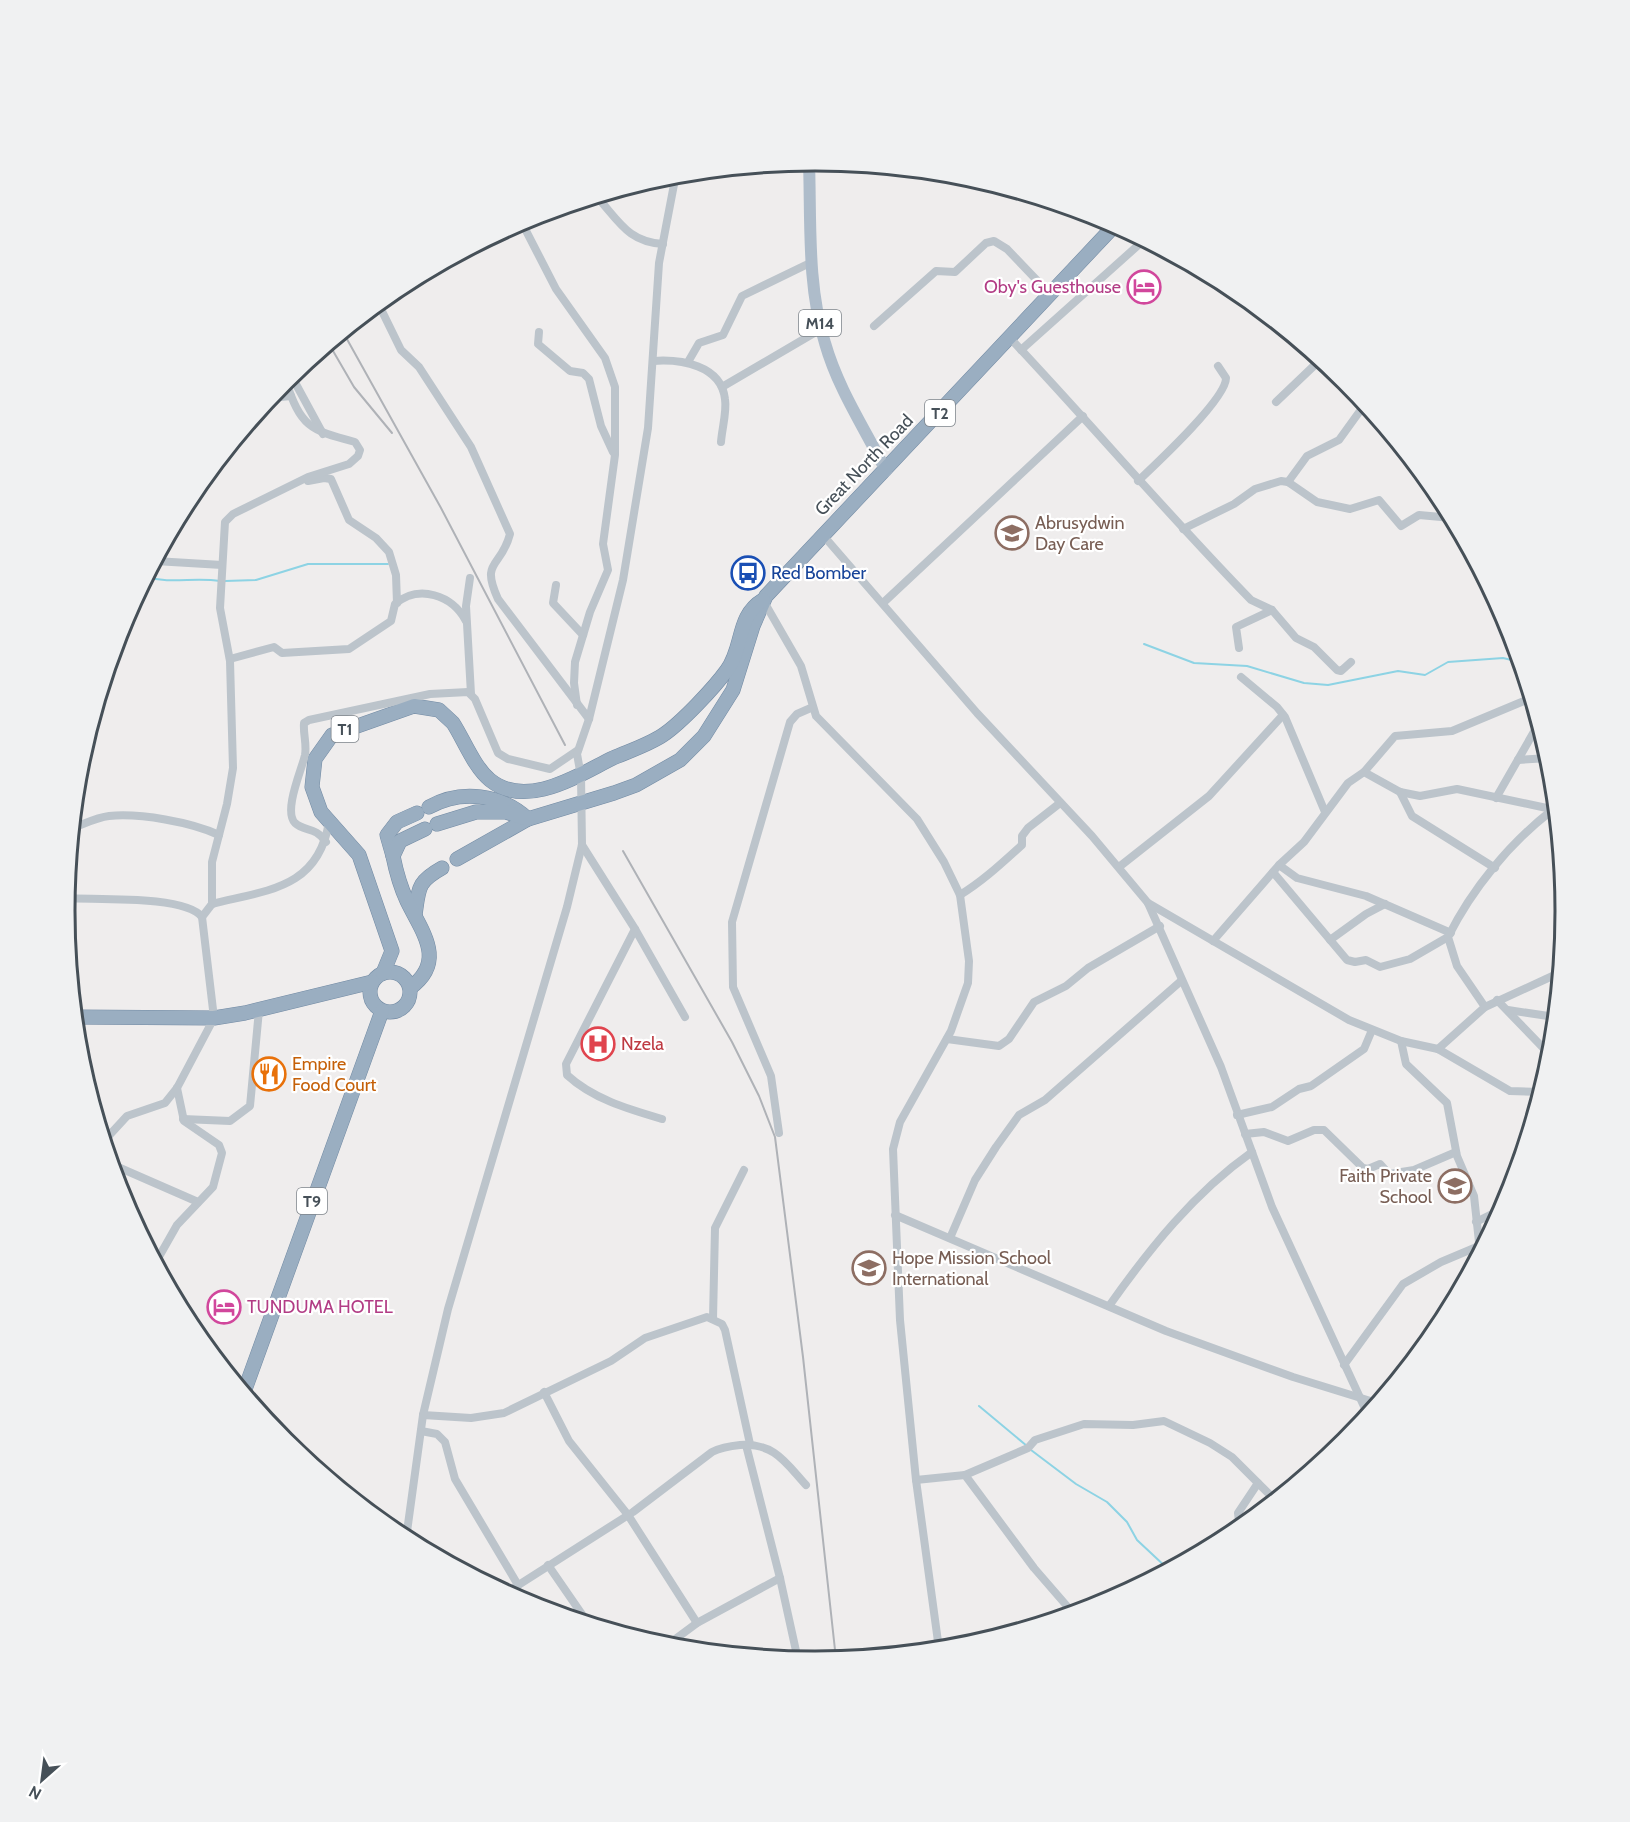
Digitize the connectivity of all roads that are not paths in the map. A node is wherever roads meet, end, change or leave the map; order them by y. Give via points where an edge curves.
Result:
1 (809, 171) edge
2 (674, 184) edge
3 (602, 202) edge
4 (525, 230) edge
5 (1109, 232) edge
6 (663, 244) junction
7 (1138, 245) edge
8 (812, 262) junction
9 (1050, 294) junction
10 (382, 312) edge
11 (874, 326) dead end
12 (821, 329) junction
13 (539, 332) dead end
14 (1009, 337) junction
15 (1021, 350) junction
16 (653, 361) junction
17 (688, 362) junction
18 (1218, 366) dead end
19 (1314, 366) edge
20 (296, 384) edge
21 (722, 387) junction
22 (289, 391) edge
23 (291, 396) junction
24 (284, 397) edge
25 (1276, 402) dead end
26 (1360, 411) edge
27 (1083, 417) junction
28 (323, 434) junction
29 (721, 441) dead end
30 (615, 455) junction
31 (886, 471) junction
32 (1138, 481) junction
33 (1288, 482) junction
34 (295, 484) junction
35 (1441, 517) edge
36 (1183, 529) junction
37 (822, 534) junction
38 (163, 561) edge
39 (222, 564) junction
40 (471, 578) dead end
41 (556, 585) dead end
42 (763, 600) junction
43 (396, 603) junction
44 (883, 603) junction
45 (1272, 610) junction
46 (466, 621) junction
47 (583, 635) junction
48 (1239, 648) dead end
49 (230, 659) junction
50 (1351, 662) dead end
51 (1242, 677) dead end
52 (471, 694) junction
53 (1524, 701) edge
54 (577, 705) junction
55 (813, 708) junction
56 (1283, 715) junction
57 (589, 719) junction
58 (1533, 733) edge
59 (578, 750) junction
60 (1539, 759) edge
61 (1518, 760) junction
62 (1364, 772) junction
63 (580, 776) junction
64 (1400, 792) junction
65 (1496, 798) junction
66 (1060, 803) junction
67 (581, 804) junction
68 (1548, 810) edge
69 (1325, 812) junction
70 (1549, 815) edge
71 (528, 819) junction
72 (329, 822) junction
73 (80, 825) edge
74 (219, 835) junction
75 (326, 842) junction
76 (582, 845) junction
77 (393, 856) junction
78 (457, 859) dead end
79 (1119, 867) junction
80 (442, 868) dead end
81 (1276, 868) junction
82 (1495, 868) junction
83 (960, 895) junction
84 (76, 898) edge
85 (1148, 903) junction
86 (212, 904) junction
87 (1385, 904) junction
88 (415, 915) junction
89 (202, 917) junction
90 (1160, 926) junction
91 (635, 929) junction
92 (1450, 935) junction
93 (1330, 940) junction
94 (1213, 941) junction
95 (1552, 976) edge
96 (378, 978) junction
97 (1181, 981) junction
98 (410, 988) junction
99 (1497, 1000) junction
100 (1485, 1007) junction
101 (259, 1010) junction
102 (1508, 1010) junction
103 (382, 1011) junction
104 (1548, 1016) edge
105 (83, 1017) edge
106 (685, 1017) dead end
107 (214, 1018) junction
108 (1372, 1030) junction
109 (947, 1039) junction
110 (1401, 1041) junction
111 (1542, 1047) edge
112 (1438, 1049) junction
113 (177, 1088) junction
114 (1533, 1091) edge
115 (1237, 1115) junction
116 (183, 1119) junction
117 (662, 1119) dead end
118 (779, 1133) dead end
119 (1245, 1134) junction
120 (110, 1135) edge
121 (1252, 1152) junction
122 (1456, 1152) junction
123 (121, 1169) edge
124 (744, 1170) dead end
125 (198, 1202) junction
126 (895, 1215) junction
127 (1489, 1215) edge
128 (1476, 1222) junction
129 (950, 1238) junction
130 (1479, 1239) edge
131 (1472, 1251) edge
132 (160, 1255) edge
133 (1109, 1306) junction
134 (713, 1319) junction
135 (1344, 1365) junction
136 (247, 1384) edge
137 (544, 1392) junction
138 (1359, 1397) junction
139 (1370, 1401) edge
140 (1364, 1407) edge
141 (423, 1415) junction
142 (421, 1431) junction
143 (748, 1445) junction
144 (965, 1474) junction
145 (916, 1480) junction
146 (1258, 1483) junction
147 (806, 1485) dead end
148 (1269, 1494) edge
149 (628, 1515) junction
150 (1238, 1517) edge
151 (407, 1528) edge
152 (548, 1565) junction
153 (780, 1578) junction
154 (518, 1585) junction
155 (515, 1587) edge
156 (1067, 1607) edge
157 (581, 1613) edge
158 (697, 1623) junction
159 (677, 1638) edge
160 (938, 1641) edge
161 (796, 1650) edge

1 - 8 main road, M14
2 - 6 street
3 - 6 street via 635,238
4 - 30 street via 556,289 610,370 616,396
5 - 9 highway, Great North Road / T2
6 - 16 street
7 - 15 street
8 - 12 main road, M14
8 - 17 street via 742,296 723,335 699,343
9 - 11 street via 1007,249 994,241 986,243 955,272 936,271
9 - 14 highway, Great North Road / T2
10 - 54 street via 401,350 417,365 464,436 494,494 510,534 490,572 498,599
12 - 21 street
12 - 31 main road, M14 via 833,366
13 - 30 street via 538,344 570,371 589,379 601,426
14 - 15 street
14 - 31 highway, Great North Road / T2
15 - 27 street
16 - 17 street
16 - 57 street via 648,428 623,580
17 - 21 street via 716,377
18 - 32 street via 1226,378 1223,390 1194,427
19 - 25 street
20 - 28 street
21 - 29 street via 726,403
22 - 23 street
23 - 24 street
23 - 28 street via 305,422
26 - 33 street via 1339,440 1307,456
27 - 32 street
27 - 44 street
28 - 34 street via 356,442 358,456 349,464
30 - 47 street via 603,544 607,574
31 - 37 highway, Great North Road / T2
32 - 36 street
33 - 35 street via 1317,502 1350,509 1379,500 1401,526 1419,515
33 - 36 street via 1262,486
34 - 39 street via 229,516 224,527
34 - 43 street via 324,478 335,482 349,520 389,552 396,575
36 - 45 street via 1251,600
37 - 42 highway, Great North Road / T2
37 - 44 street
38 - 39 street
39 - 49 street via 220,608
40 - 46 street
41 - 47 street via 553,603
42 - 55 street via 801,666
42 - 63 highway, Great North Road via 752,606 745,617 730,666 663,735
42 - 67 highway via 734,690 704,736 680,760 636,785
43 - 46 street via 414,594 442,597 455,605
43 - 49 street via 391,621 349,649 282,653 274,647
44 - 66 street
45 - 48 street via 1236,627
45 - 50 street via 1296,638 1314,647 1335,669 1341,671
46 - 52 street
47 - 54 street via 573,674
49 - 74 street via 232,776
51 - 56 street
52 - 59 street via 495,748 508,759 550,769
52 - 75 street via 430,694 304,723 305,755 292,799 293,820 317,831
53 - 62 street via 1452,730 1395,736
54 - 57 street
55 - 83 street via 821,723 917,819
55 - 118 street via 797,714 790,722 732,922 733,987 769,1070
56 - 69 street
56 - 79 street via 1209,796
57 - 59 street
58 - 61 street
59 - 63 street
60 - 61 street
61 - 65 street
62 - 64 street
62 - 69 street via 1348,783
63 - 67 street
63 - 72 highway, T1 via 557,787 504,788 484,774 447,715 430,707 414,706 332,735 315,759 312,787
64 - 65 street via 1420,796 1457,789
64 - 82 street via 1412,816
65 - 68 street
66 - 79 street
66 - 83 street via 1028,828 1022,845 993,868 987,878
67 - 71 highway
67 - 76 street
69 - 81 street via 1304,842
70 - 82 street via 1522,834
71 - 77 highway via 506,812 476,812 400,841
71 - 77 highway via 517,808 481,796 444,799 391,829 387,836
71 - 78 highway
72 - 75 street
72 - 96 highway, T1 via 359,855 392,951
73 - 74 street via 113,816 161,820
74 - 86 street via 212,862
75 - 86 street via 314,865 303,874 260,893
76 - 91 street
76 - 141 street via 448,1309
77 - 88 highway
79 - 85 street
80 - 88 highway via 424,878
81 - 87 street
81 - 93 street
81 - 94 street
82 - 92 street
83 - 109 street via 968,983
84 - 89 street via 170,903 193,909
85 - 90 street
85 - 94 street
86 - 89 street
87 - 92 street
87 - 93 street
88 - 98 highway via 427,940 430,960 424,974
89 - 107 street
90 - 97 street
90 - 109 street via 1034,1002 1009,1039 999,1046
91 - 106 street
91 - 117 street via 566,1064 567,1075 615,1104
92 - 93 street via 1410,959 1380,967 1366,960 1347,960
92 - 100 street via 1458,966
94 - 108 street
95 - 99 street
96 - 98 highway via 398,974
96 - 101 highway
96 - 103 highway, T1 via 369,992 371,1001
97 - 115 street via 1221,1067
97 - 129 street via 1045,1100 1019,1115 975,1180
98 - 103 highway via 405,1006 392,1013
99 - 100 street
99 - 102 street
100 - 112 street
101 - 107 highway
101 - 116 street via 250,1106 230,1121
102 - 104 street
102 - 111 street
103 - 136 highway, T9
105 - 107 highway
107 - 113 street
108 - 110 street
108 - 115 street via 1364,1049 1311,1086 1299,1089 1272,1107
109 - 126 street via 894,1138
110 - 112 street
110 - 122 street via 1406,1064 1445,1101
112 - 114 street via 1506,1089
113 - 116 street
113 - 120 street via 163,1105 127,1116
115 - 119 street
116 - 125 street via 222,1151 214,1185
119 - 121 street
119 - 122 street via 1264,1132 1288,1141 1324,1130 1365,1169 1380,1164 1389,1174 1414,1170
121 - 133 street via 1205,1189 1150,1251
121 - 135 street via 1272,1207
122 - 128 street via 1474,1196
123 - 125 street
124 - 134 street via 715,1228
125 - 132 street via 177,1225
126 - 129 street
126 - 145 street via 900,1320
127 - 128 street
128 - 130 street
129 - 133 street
131 - 135 street via 1441,1262 1403,1284
133 - 138 street via 1166,1331
134 - 137 street via 699,1318 645,1338 611,1361
134 - 143 street via 725,1330
135 - 138 street
137 - 141 street via 504,1413 484,1417
137 - 149 street via 569,1441
138 - 139 street
138 - 140 street
141 - 142 street
142 - 151 street
142 - 154 street via 437,1434 445,1442 455,1479
143 - 147 street via 771,1449
143 - 149 street via 724,1446 712,1452
143 - 153 street
144 - 145 street
144 - 146 street via 1028,1448 1053,1432 1084,1424 1164,1421 1225,1452
144 - 156 street via 1038,1574
145 - 160 street
146 - 148 street
146 - 150 street via 1239,1509
149 - 152 street
149 - 158 street
152 - 154 street
152 - 157 street
153 - 158 street
153 - 161 street
154 - 155 street
158 - 159 street

